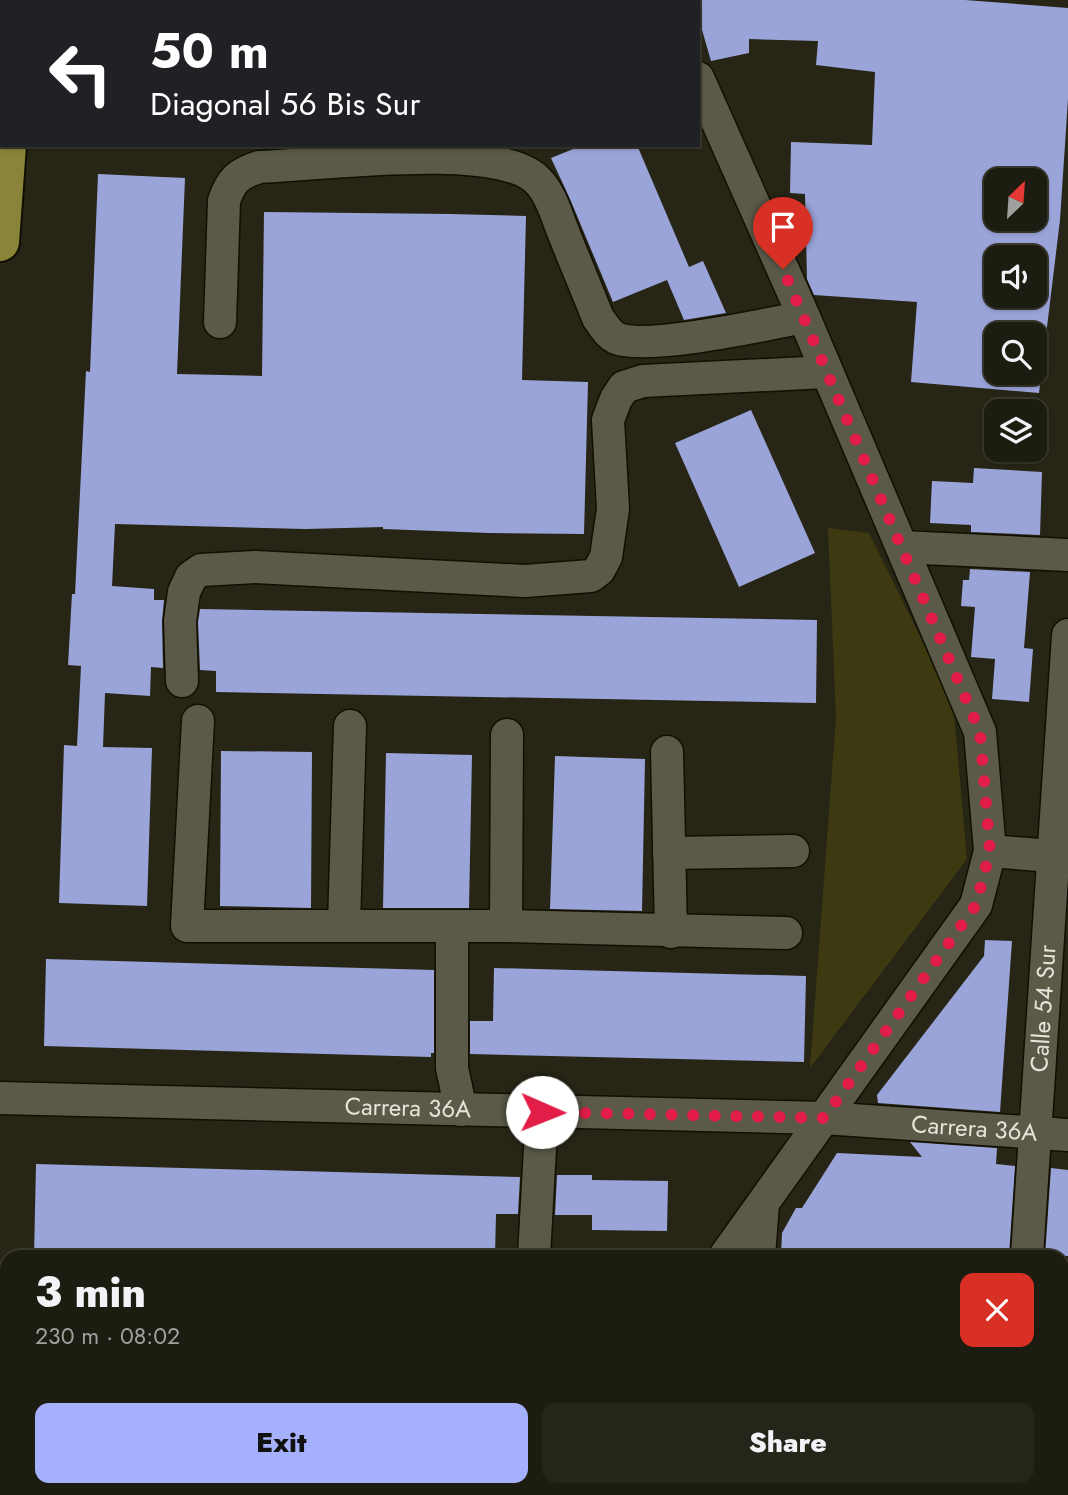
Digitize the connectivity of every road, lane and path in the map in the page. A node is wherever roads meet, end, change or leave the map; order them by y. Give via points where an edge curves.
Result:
1 (700, 83) edge
2 (7, 147) edge
3 (0, 243) edge
4 (804, 317) junction
5 (220, 322) dead end
6 (827, 372) junction
7 (902, 547) junction
8 (1068, 555) edge
9 (1068, 635) edge
10 (182, 681) dead end
11 (198, 721) dead end
12 (350, 726) dead end
13 (507, 735) dead end
14 (667, 752) dead end
15 (793, 851) dead end
16 (990, 851) junction
17 (669, 853) junction
18 (1052, 856) junction
19 (344, 925) junction
20 (506, 926) junction
21 (452, 927) junction
22 (671, 932) junction
23 (786, 933) dead end
24 (0, 1098) edge
25 (461, 1110) junction
26 (542, 1112) junction
27 (824, 1118) junction
28 (1035, 1133) junction
29 (1068, 1135) edge
30 (763, 1204) junction
31 (534, 1250) edge
32 (729, 1250) edge
33 (760, 1250) edge
34 (1027, 1250) edge

1 - 4 street
2 - 3 highway
4 - 5 street via 666,339 629,342 617,338 598,318 539,181 500,162 428,157 259,167 243,172 229,186 224,201
4 - 6 street
6 - 7 street
6 - 10 street via 643,381 624,387 608,420 613,509 609,544 599,570 591,576 525,581 256,567 201,570 191,577 184,592
7 - 8 street
7 - 16 street via 980,732
9 - 18 street, Calle 54 Sur
11 - 19 street via 187,926
12 - 19 street
13 - 20 street
14 - 17 street
15 - 17 street
16 - 18 street
16 - 27 street via 976,905
17 - 22 street
18 - 28 street, Calle 54 Sur
19 - 21 street
20 - 21 street
20 - 22 street
21 - 25 street via 452,1068
22 - 23 street
24 - 25 street, Carrera 36A
25 - 26 street, Carrera 36A
26 - 27 street, Carrera 36A
26 - 31 street
27 - 28 street, Carrera 36A
27 - 30 street
28 - 29 street, Carrera 36A
28 - 34 street, Calle 54 Sur
30 - 32 street
30 - 33 street

